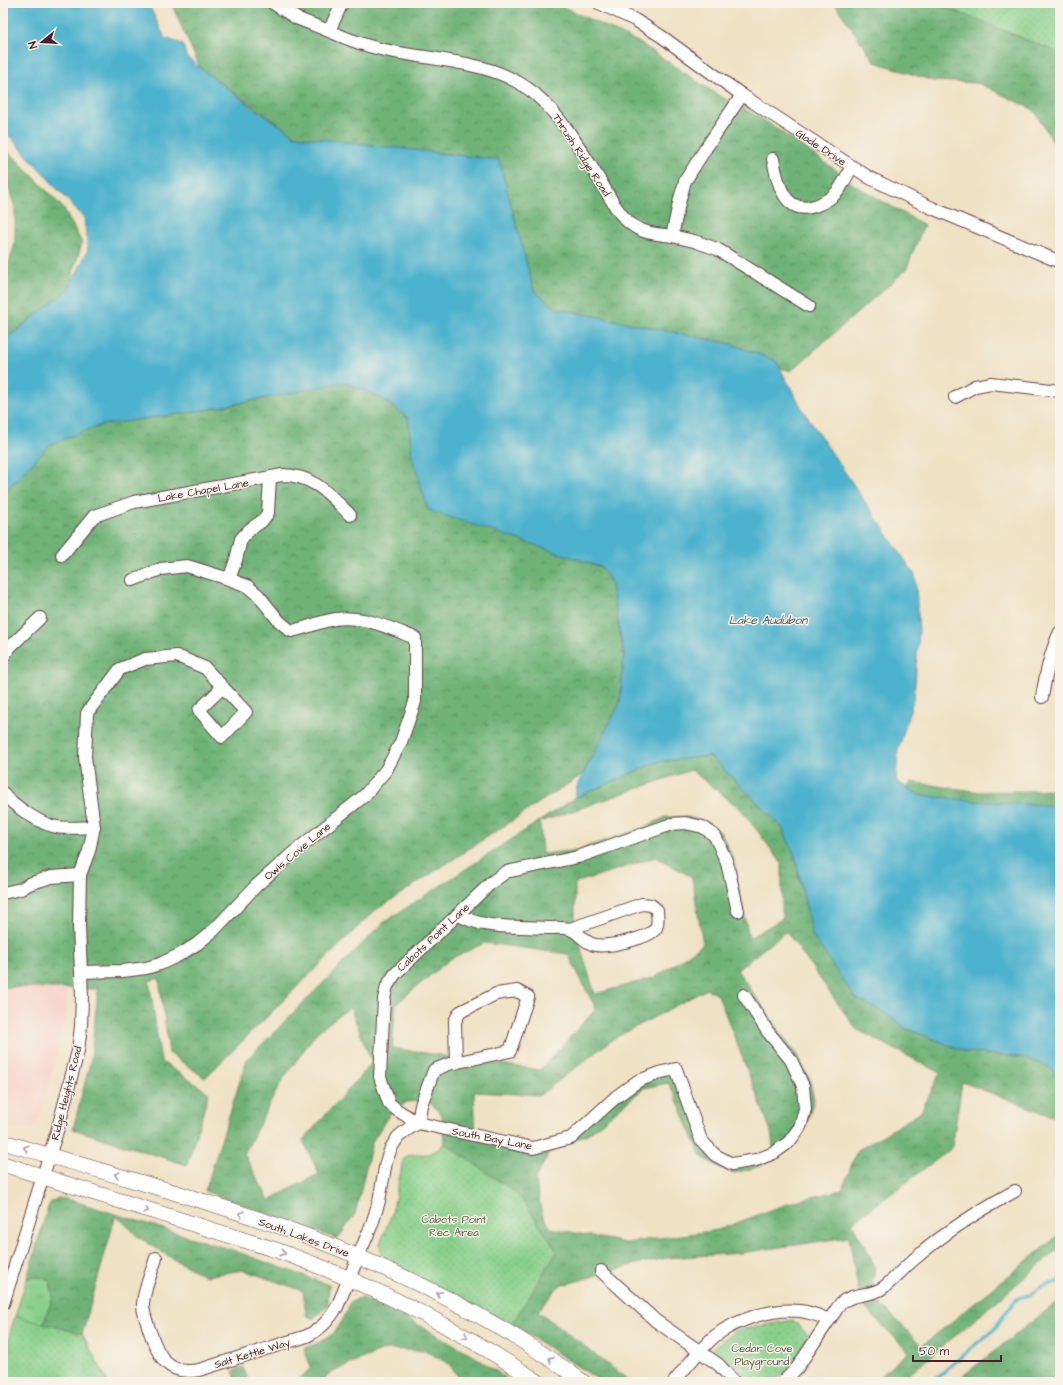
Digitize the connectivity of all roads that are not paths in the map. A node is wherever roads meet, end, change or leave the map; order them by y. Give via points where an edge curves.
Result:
1 (273, 3) edge
2 (342, 3) edge
3 (599, 3) edge
4 (329, 31) junction
5 (742, 95) junction
6 (773, 159) dead end
7 (852, 167) junction
8 (672, 236) junction
9 (1060, 262) edge
10 (810, 306) dead end
11 (1060, 391) edge
12 (955, 397) dead end
13 (270, 478) junction
14 (350, 515) dead end
15 (62, 555) dead end
16 (229, 579) junction
17 (133, 580) dead end
18 (40, 618) dead end
19 (1060, 632) edge
20 (3, 657) edge
21 (223, 687) dead end
22 (1042, 697) dead end
23 (3, 793) edge
24 (94, 827) junction
25 (80, 875) junction
26 (3, 893) edge
27 (738, 911) dead end
28 (458, 914) junction
29 (570, 928) junction
30 (82, 972) junction
31 (744, 995) dead end
32 (456, 1063) junction
33 (418, 1123) junction
34 (3, 1142) edge
35 (49, 1155) junction
36 (3, 1164) edge
37 (42, 1177) junction
38 (1015, 1191) dead end
39 (358, 1256) junction
40 (156, 1258) dead end
41 (600, 1271) dead end
42 (349, 1278) junction
43 (3, 1304) edge
44 (829, 1320) junction
45 (700, 1352) junction
46 (538, 1382) edge
47 (583, 1382) edge
48 (674, 1382) edge
49 (734, 1382) edge
50 (783, 1382) edge

1 - 4 street, Thrush Ridge Road via 296,18
2 - 4 street
3 - 5 street, Glade Drive via 661,36
4 - 8 street, Thrush Ridge Road via 379,49 482,67 509,77 534,93 558,115 617,209 632,225 646,233
5 - 7 street, Glade Drive
5 - 8 street via 685,181
6 - 7 street via 785,197 796,206 808,208 823,203 837,192
7 - 9 street, Glade Drive via 932,208
8 - 10 street, Thrush Ridge Road via 694,240 717,249
11 - 12 street via 991,383 976,386
13 - 14 street, Lake Chapel Lane via 291,475 305,479 323,489
13 - 15 street, Lake Chapel Lane via 134,502 94,516
13 - 16 street via 268,513 241,539
16 - 17 street via 187,566 161,568
16 - 30 street, Owls Cove Lane via 247,586 258,595 279,622 291,631 326,620 346,618 370,621 415,638 415,702 401,742 386,770 364,796 294,852 197,944 179,956 146,968
18 - 20 street
19 - 22 street via 1047,669
21 - 24 street, Ridge Heights Road via 205,668 177,656 145,659 120,669 87,713 85,757
23 - 24 street via 31,816 56,827
24 - 25 street, Ridge Heights Road
25 - 26 street via 52,877
25 - 30 street, Ridge Heights Road via 79,926
27 - 28 street, Cabots Point Lane via 726,863 715,836 703,827 686,823 672,824 578,857 506,872
28 - 29 street via 485,925
28 - 33 street, Cabots Point Lane via 395,974 387,986 384,999 380,1077 389,1103
29 - 29 street via 642,904 651,905 657,910 658,922 655,929 633,940 614,944 595,945
30 - 35 street, Ridge Heights Road via 78,1051
31 - 33 street, South Bay Lane via 768,1032 791,1060 803,1086 805,1109 800,1127 789,1142 774,1153 756,1160 732,1164 715,1155 701,1140 676,1069 638,1080 571,1138 533,1148
32 - 32 street via 510,1051 528,996 517,991 496,994 460,1012 455,1021
32 - 33 street via 434,1070 421,1105
33 - 39 street via 398,1137 391,1148 372,1224
35 -> 34 main road, South Lakes Drive
35 - 37 street, Ridge Heights Road
39 -> 35 main road, South Lakes Drive via 310,1237 210,1204
36 - 37 main road, South Lakes Drive
37 -> 42 main road, South Lakes Drive via 276,1250
37 - 43 street, Ridge Heights Road
38 - 44 street via 975,1213 945,1234 917,1256 884,1288 874,1293 849,1298
39 - 42 street
47 -> 39 main road, South Lakes Drive via 487,1319
40 - 42 street, Salt Kettle Way via 142,1307 157,1352 171,1367 181,1370 200,1370 319,1330 337,1307
41 - 45 street via 656,1321
42 -> 46 main road, South Lakes Drive via 435,1320 504,1359
44 - 45 street via 801,1311 786,1310 753,1317 715,1336
44 - 50 street via 797,1368
45 - 48 street
45 - 49 street via 719,1365

